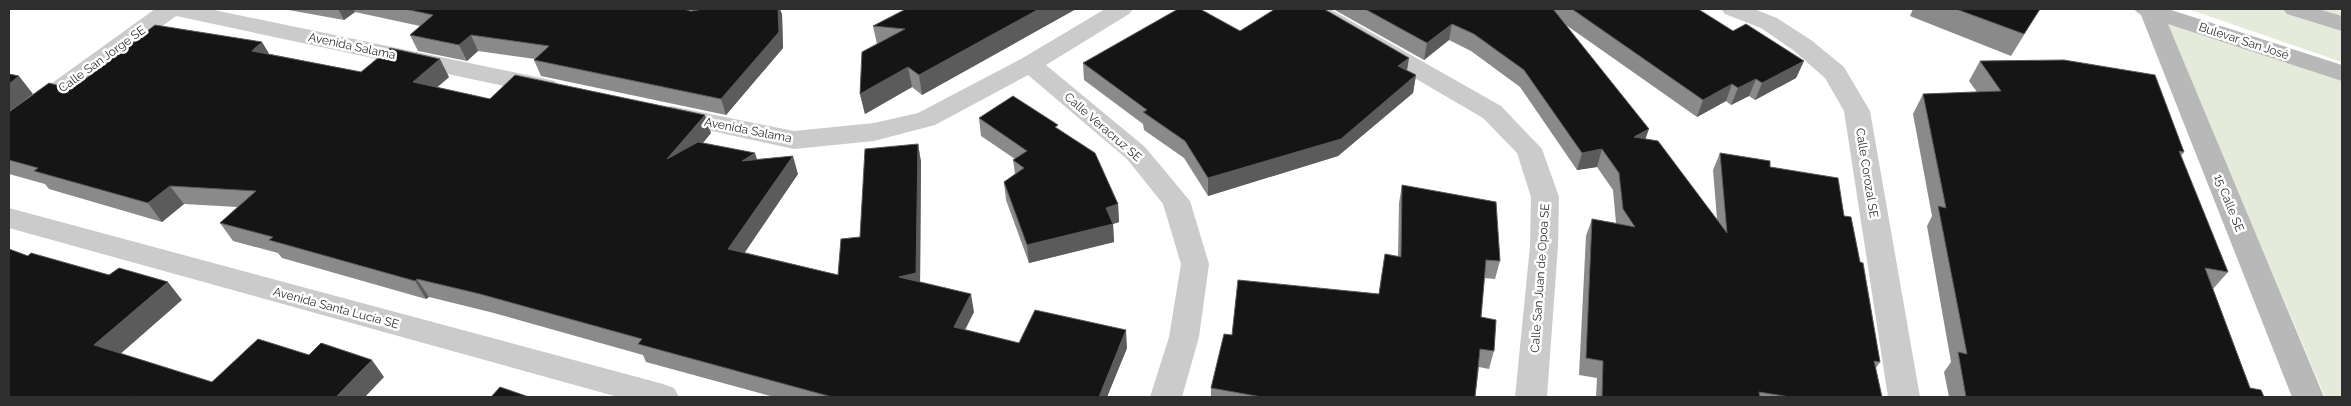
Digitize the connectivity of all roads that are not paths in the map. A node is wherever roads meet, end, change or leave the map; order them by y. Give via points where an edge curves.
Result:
1 (170, 9) edge
2 (176, 9) edge
3 (1120, 9) edge
4 (1313, 9) edge
5 (1733, 9) edge
6 (2149, 9) edge
7 (2295, 9) edge
8 (2342, 24) edge
9 (1030, 64) junction
10 (2342, 73) edge
11 (572, 93) edge
12 (649, 109) edge
13 (9, 126) edge
14 (9, 218) edge
15 (663, 397) edge
16 (1166, 397) edge
17 (1531, 397) edge
18 (1904, 397) edge
19 (2308, 397) edge

1 - 13 street, Calle San Jorge SE
2 - 11 street, Avenida Salama
3 - 9 street, Avenida Salama
4 - 17 street, Calle San Juan de Opoa SE via 1492,112 1529,149 1545,197
5 - 18 street, Calle Corozal SE via 1769,23 1802,45 1835,73 1857,111
6 - 10 street, Bulevar San José
6 - 19 street, 15 Calle SE
7 - 8 street
9 - 12 street, Avenida Salama via 926,119 874,132 794,140
9 - 16 street, Calle Veracruz SE via 1136,153 1176,201 1195,264 1184,337
14 - 15 street, Avenida Santa Lucía SE

